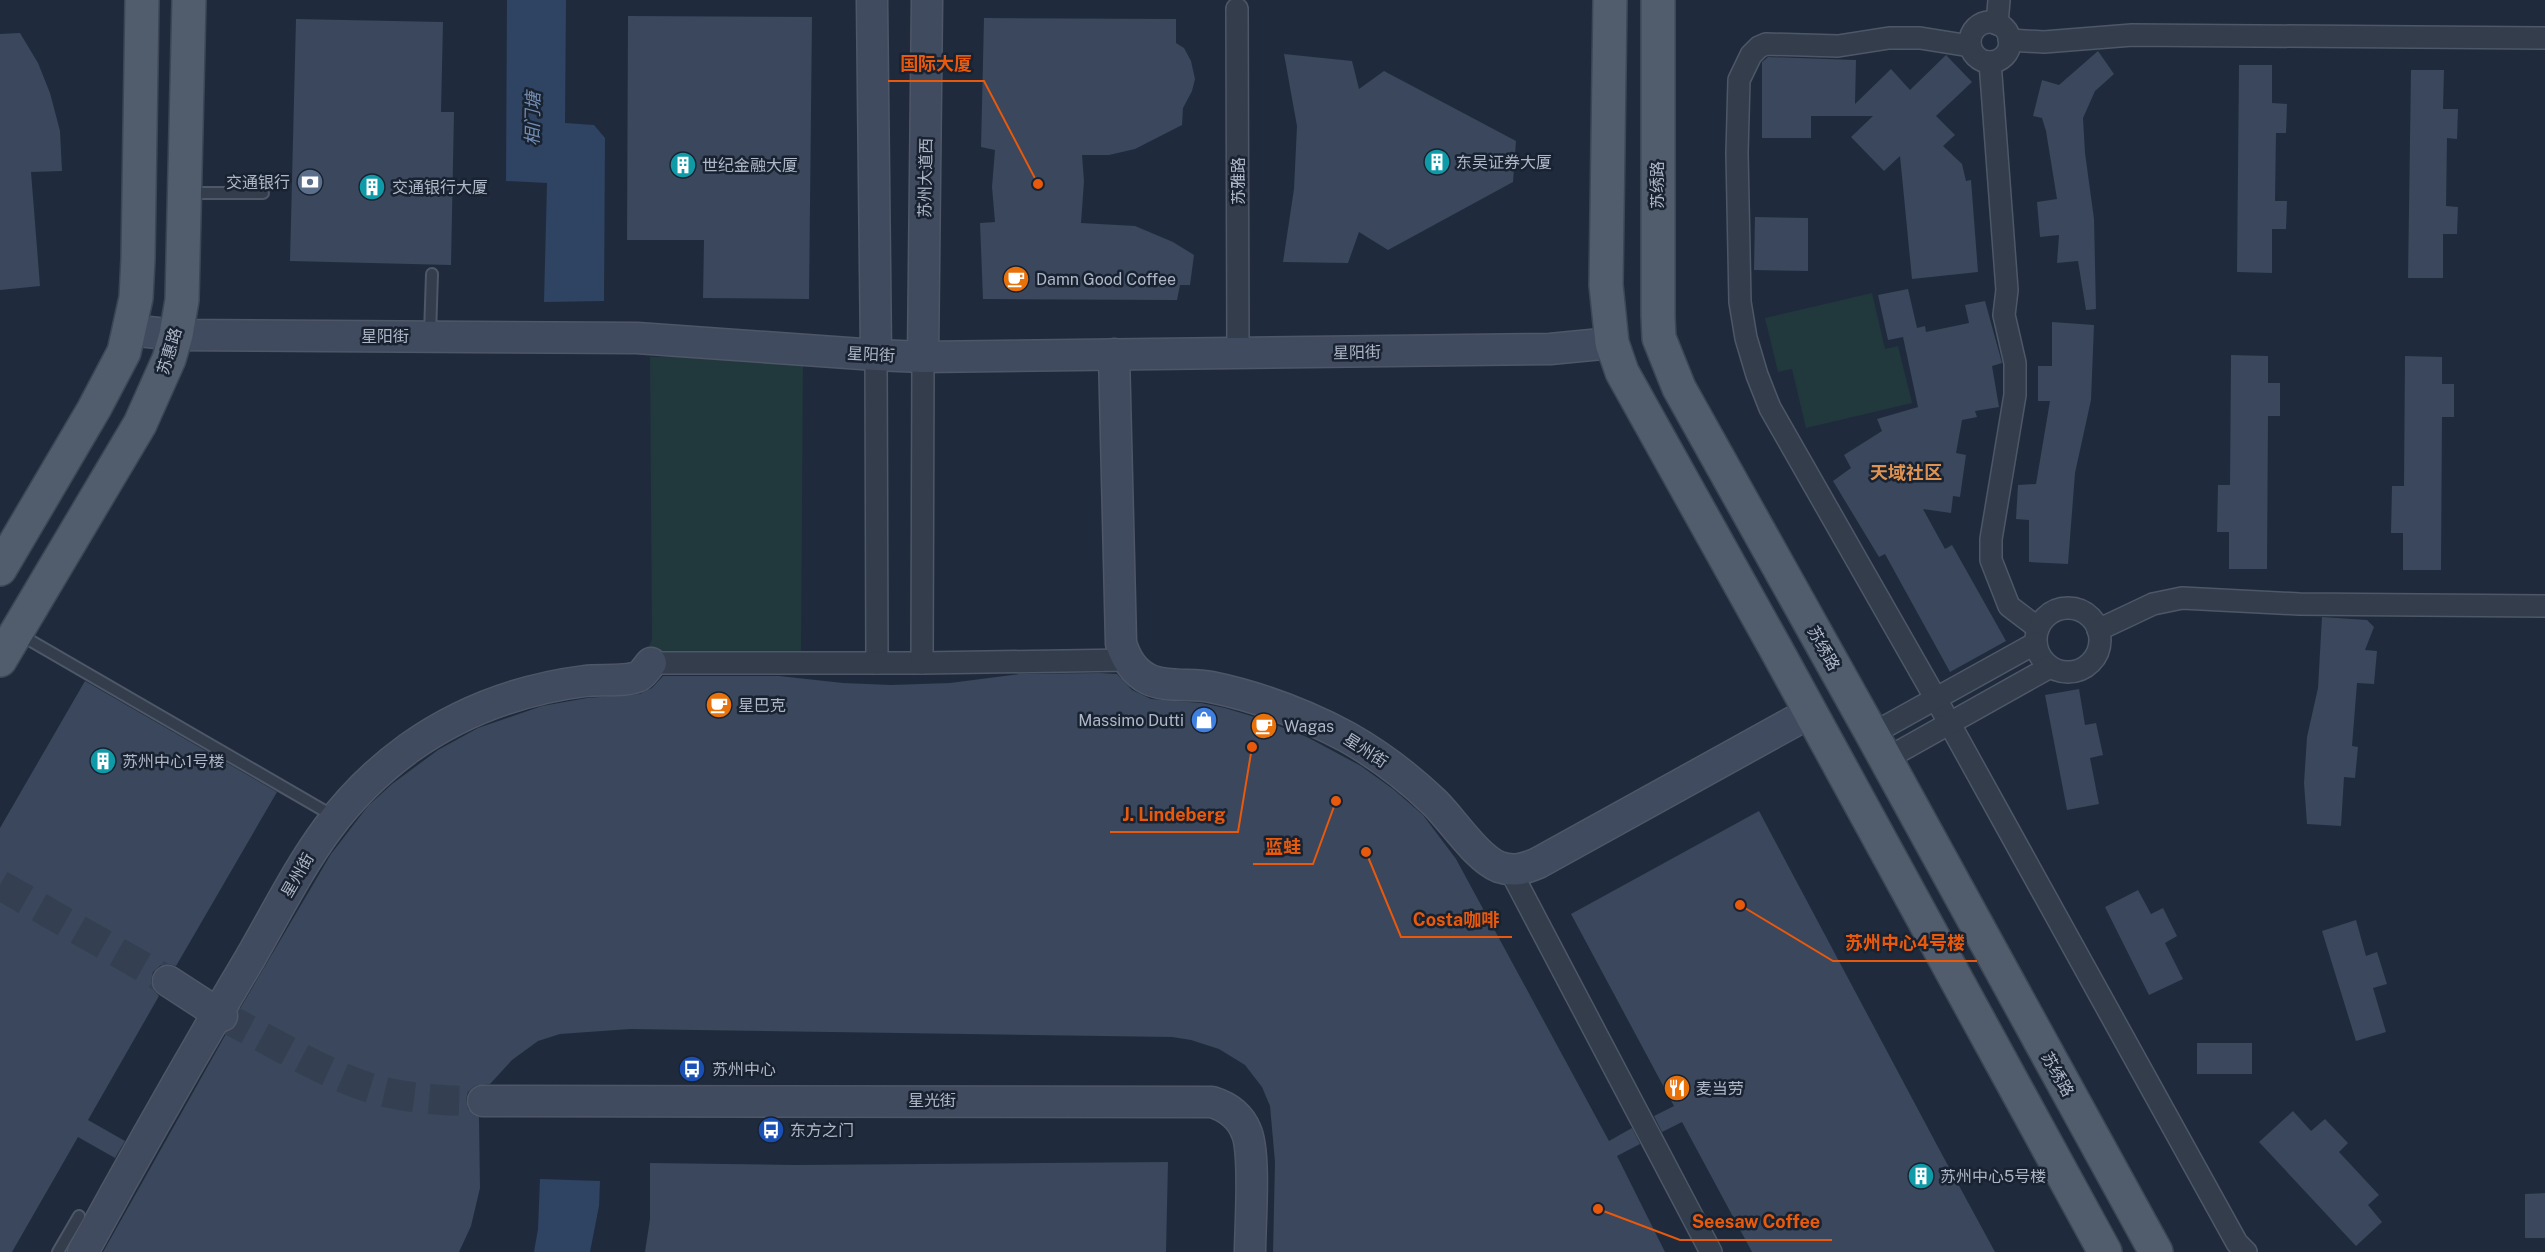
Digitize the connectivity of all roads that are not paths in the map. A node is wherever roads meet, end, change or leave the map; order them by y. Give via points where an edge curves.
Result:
1 (142, 0) edge
2 (189, 0) edge
3 (872, 0) edge
4 (927, 0) edge
5 (1610, 0) edge
6 (1658, 0) edge
7 (1999, 0) edge
8 (1237, 9) dead end
9 (2003, 32) junction
10 (2545, 38) edge
11 (1970, 46) junction
12 (1990, 62) junction
13 (186, 194) junction
14 (263, 194) dead end
15 (432, 274) dead end
16 (130, 330) junction
17 (176, 335) junction
18 (430, 336) junction
19 (1612, 343) junction
20 (1238, 353) junction
21 (1114, 354) junction
22 (876, 355) junction
23 (923, 357) junction
24 (0, 569) edge
25 (2545, 606) edge
26 (2098, 630) junction
27 (16, 632) junction
28 (2037, 636) junction
29 (0, 660) edge
30 (1129, 660) junction
31 (651, 663) joint
32 (877, 663) junction
33 (922, 663) junction
34 (2050, 668) junction
35 (1936, 699) junction
36 (1811, 712) junction
37 (1950, 724) junction
38 (1879, 747) junction
39 (335, 817) junction
40 (1510, 870) junction
41 (168, 981) tunnel mouth
42 (219, 1014) junction
43 (483, 1101) tunnel mouth
44 (79, 1216) dead end
45 (58, 1252) edge
46 (83, 1252) edge
47 (1250, 1252) edge
48 (1711, 1252) edge
49 (2105, 1252) edge
50 (2156, 1252) edge
51 (2246, 1252) edge

1 - 16 main road via 138,259
2 - 13 main road, 苏惠路
3 - 22 street
4 - 23 street, 苏州大道西
5 - 19 main road via 1606,285
6 - 38 main road, 苏绣路 via 1659,338 1679,388
7 - 9 street
8 - 20 street, 苏雅路
9 - 10 street via 2044,42 2132,35
9 - 11 street via 1992,22 1980,25 1972,34
9 - 12 street via 2006,53
11 - 12 street via 1977,58
11 - 35 street via 1920,38 1889,38 1838,46 1766,44 1751,55 1739,80 1740,302 1757,375 1770,408
12 - 28 street via 2007,290 2004,315 2015,363 2016,395 1991,539 1991,560 2009,606
13 - 14 lane
13 - 17 main road, 苏惠路 via 182,300
15 - 18 lane
16 - 17 street, 星阳街
16 - 24 main road via 124,352 99,401
17 - 18 street, 星阳街
17 - 27 main road, 苏惠路 via 140,424
18 - 22 street, 星阳街 via 637,338
19 - 20 street, 星阳街 via 1550,350
19 - 36 main road via 1637,403
20 - 21 street, 星阳街
21 - 23 street, 星阳街
21 - 30 street via 1121,643
22 - 23 street, 星阳街
22 - 32 street
23 - 33 street
25 - 26 street via 2299,604 2182,598 2153,604
26 - 28 street via 2087,614 2069,608 2050,614
26 - 34 street via 2099,650 2088,666 2069,673
27 - 29 main road, 苏惠路
27 - 39 lane
28 - 34 street via 2038,653
28 - 35 street
30 - 33 street
30 - 40 street, 星州街 via 1147,678 1257,698 1350,739 1420,789 1485,857
31 - 32 street
31 - 39 street, 星州街 via 633,678 547,687 498,701 460,718 389,763
32 - 33 street
34 - 37 street
35 - 37 street
35 - 38 street
36 - 40 street via 1538,863 1523,870
36 - 49 main road
37 - 38 street
37 - 51 street via 2237,1243
38 - 50 main road, 苏绣路
39 - 42 street, 星州街 via 306,858
40 - 48 street
41 - 42 street
42 - 46 street, 星州街 via 175,1083
43 - 47 street, 星光街 via 1212,1102 1234,1113 1248,1134
44 - 45 lane

